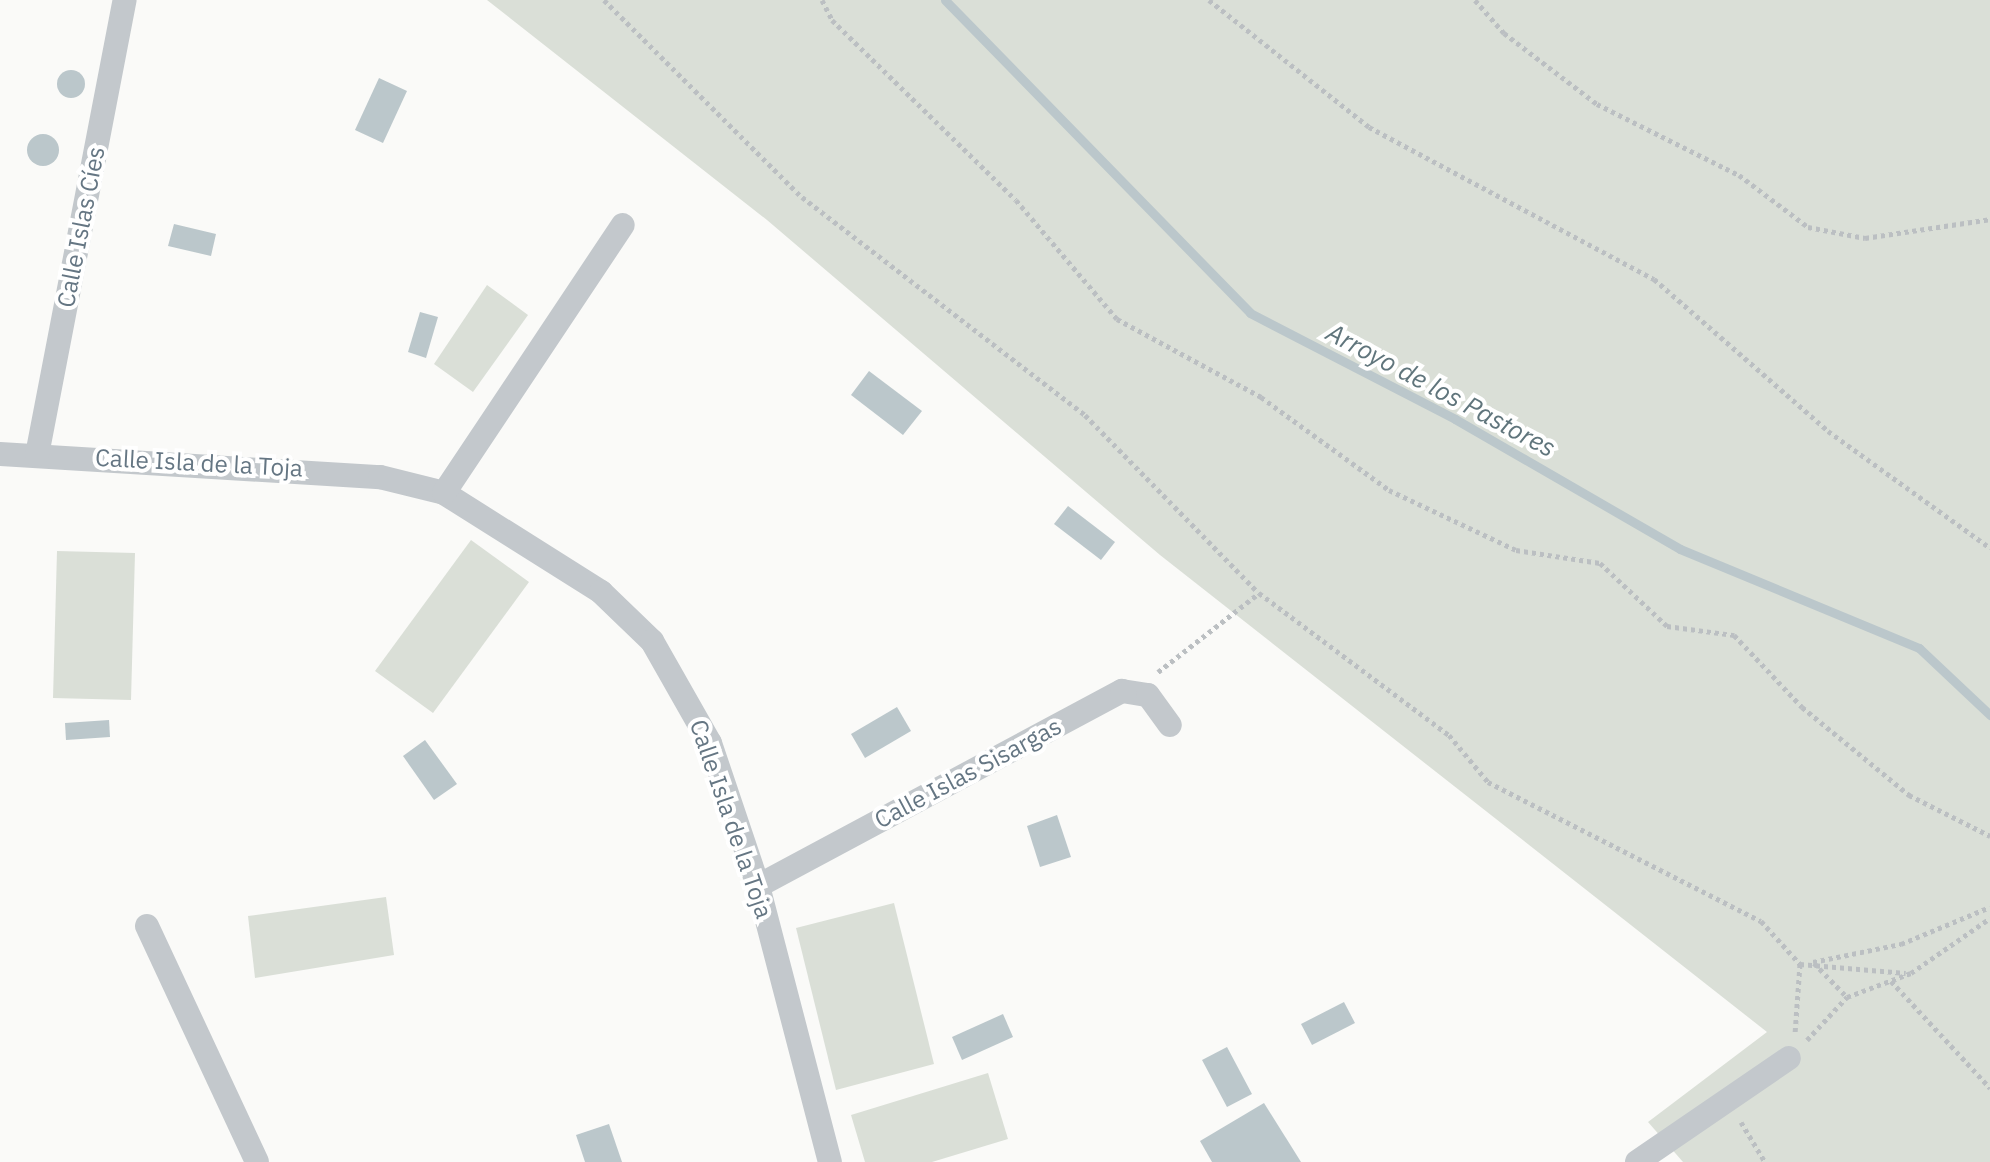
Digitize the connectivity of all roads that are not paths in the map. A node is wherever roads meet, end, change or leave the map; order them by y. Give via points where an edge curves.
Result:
1 (125, 0) edge
2 (623, 225) dead end
3 (0, 454) edge
4 (37, 455) junction
5 (444, 493) junction
6 (1170, 725) dead end
7 (758, 886) junction
8 (147, 926) dead end
9 (1789, 1058) road end
10 (257, 1162) edge
11 (830, 1162) edge
12 (1637, 1162) edge

1 - 4 street, Calle Islas Cíes
2 - 5 street
3 - 4 street, Calle Isla de la Toja
4 - 5 street, Calle Isla de la Toja via 300,469
5 - 7 street, Calle Isla de la Toja via 538,546 652,641 710,743
6 - 7 street, Calle Islas Sisargas via 1136,690
7 - 11 street, Calle Isla de la Toja
8 - 10 street
9 - 12 street

